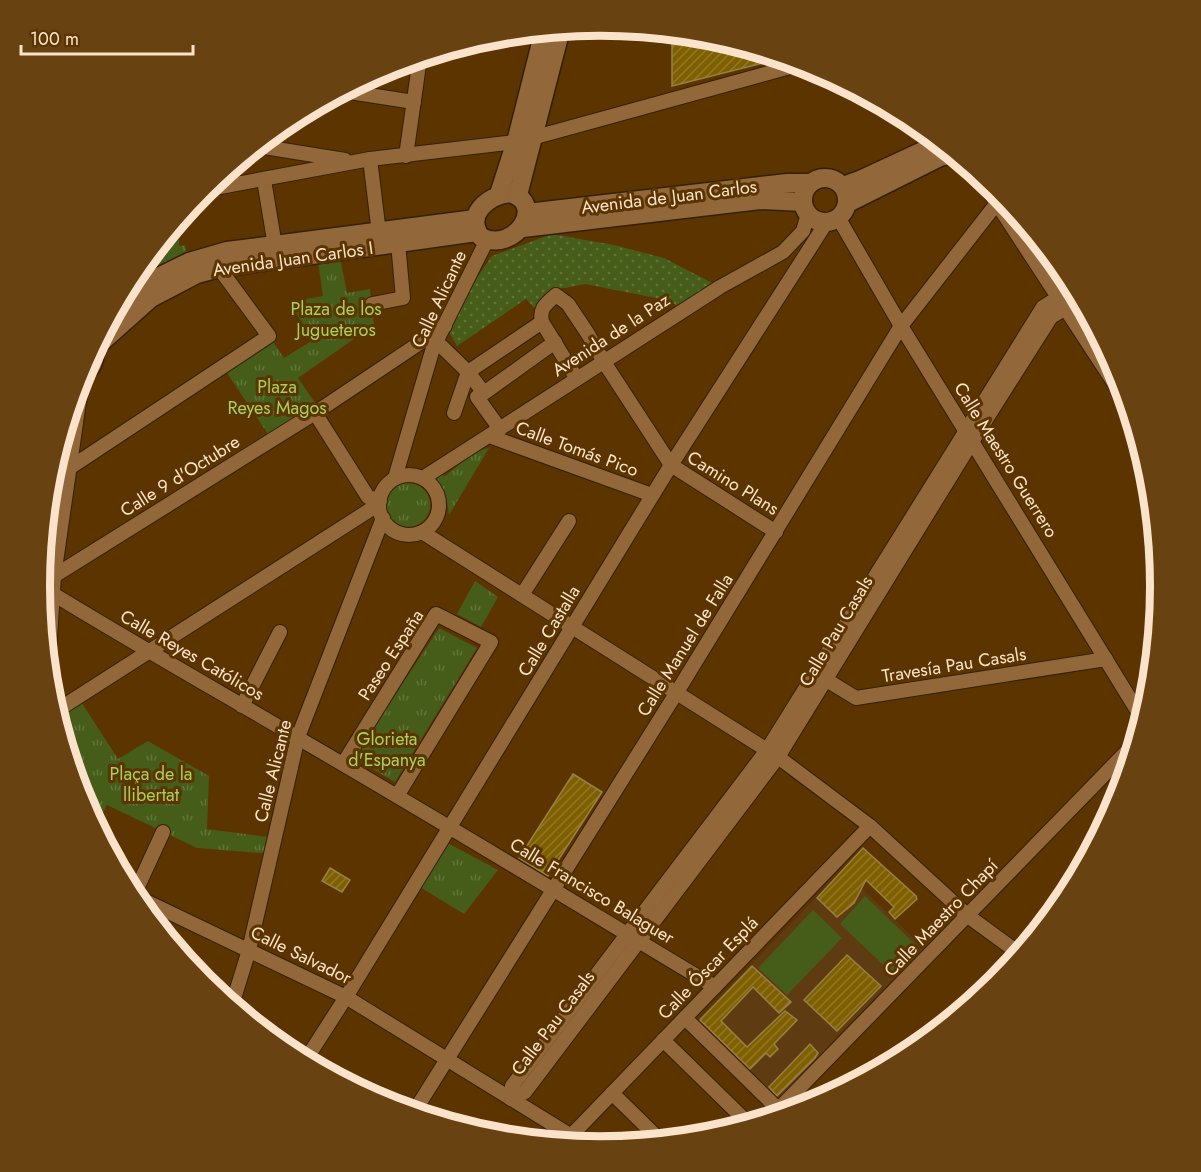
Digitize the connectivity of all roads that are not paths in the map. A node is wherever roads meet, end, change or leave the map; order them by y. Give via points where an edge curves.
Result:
1 (558, 38) edge
2 (542, 40) edge
3 (419, 67) edge
4 (786, 68) edge
5 (357, 93) edge
6 (414, 102) junction
7 (524, 140) junction
8 (931, 147) edge
9 (269, 148) edge
10 (406, 156) junction
11 (944, 157) edge
12 (370, 159) junction
13 (356, 161) junction
14 (264, 180) junction
15 (810, 183) junction
16 (222, 187) edge
17 (499, 194) junction
18 (845, 194) junction
19 (518, 195) junction
20 (996, 204) edge
21 (805, 208) junction
22 (1001, 210) edge
23 (525, 220) junction
24 (832, 221) junction
25 (480, 230) junction
26 (379, 233) junction
27 (398, 243) junction
28 (275, 246) junction
29 (219, 268) junction
30 (135, 294) edge
31 (1068, 296) edge
32 (1071, 301) edge
33 (1061, 303) junction
34 (372, 304) dead end
35 (542, 322) junction
36 (445, 326) junction
37 (902, 326) junction
38 (113, 332) edge
39 (437, 342) junction
40 (555, 342) junction
41 (604, 362) junction
42 (468, 372) junction
43 (1109, 375) edge
44 (577, 379) junction
45 (477, 398) dead end
46 (315, 413) junction
47 (454, 413) dead end
48 (74, 428) edge
49 (494, 433) junction
50 (970, 435) junction
51 (64, 465) edge
52 (671, 465) junction
53 (68, 469) junction
54 (395, 478) junction
55 (423, 478) junction
56 (652, 495) junction
57 (380, 502) junction
58 (383, 518) junction
59 (569, 521) dead end
60 (422, 532) junction
61 (776, 532) junction
62 (54, 576) junction
63 (50, 583) edge
64 (50, 593) edge
65 (522, 595) junction
66 (572, 627) junction
67 (280, 632) dead end
68 (147, 652) junction
69 (1106, 660) junction
70 (821, 676) junction
71 (677, 692) junction
72 (64, 706) edge
73 (242, 706) junction
74 (1136, 709) edge
75 (298, 737) junction
76 (773, 754) junction
77 (1124, 755) edge
78 (343, 764) junction
79 (397, 796) junction
80 (870, 826) junction
81 (450, 827) junction
82 (163, 832) dead end
83 (138, 884) edge
84 (553, 888) junction
85 (152, 904) edge
86 (968, 916) junction
87 (632, 937) junction
88 (1014, 949) edge
89 (249, 950) junction
90 (715, 987) junction
91 (235, 997) edge
92 (346, 997) junction
93 (685, 1018) junction
94 (663, 1040) junction
95 (310, 1052) edge
96 (446, 1060) junction
97 (612, 1093) junction
98 (511, 1099) junction
99 (418, 1105) edge
100 (782, 1105) edge
101 (770, 1109) edge
102 (742, 1117) edge
103 (653, 1133) edge
104 (562, 1135) edge
105 (572, 1135) edge

1 - 7 main road
2 - 7 main road
3 - 6 street
4 - 7 street
5 - 6 street
6 - 10 street
7 - 10 street
7 - 17 main road
7 - 19 main road
8 - 18 main road via 860,180
9 - 13 street
10 - 12 street
11 - 18 main road
12 - 13 street
12 - 26 street
13 - 14 street
14 - 16 street
14 - 28 street
15 - 18 main road via 828,178
15 - 21 main road via 803,195
15 - 23 main road, Avenida de Juan Carlos
17 - 19 main road
17 - 25 main road via 483,205
18 - 24 main road via 846,209
19 - 23 main road via 524,202
20 - 37 street, Calle Manuel de Falla
21 - 23 main road, Avenida de Juan Carlos via 760,200
21 - 24 main road via 819,222
21 - 41 street, Avenida de la Paz via 803,231 783,252 720,286
22 - 33 street
23 - 25 main road via 508,238 497,241
24 - 37 street, Calle Maestro Guerrero
24 - 52 street, Calle Castalla
25 - 26 main road, Avenida Juan Carlos I
25 - 27 main road, Avenida Juan Carlos I
25 - 36 street, Calle Alicante
26 - 28 main road, Avenida Juan Carlos I
27 - 29 main road, Avenida Juan Carlos I
27 - 34 street via 403,298
28 - 30 main road, Avenida Juan Carlos I via 227,251 189,262 148,282
29 - 38 main road, Avenida Juan Carlos I via 197,274 151,298
29 - 53 street via 269,336
31 - 33 street
32 - 33 street
33 - 43 street
33 - 50 street, Calle Pau Casals
35 - 40 street
35 - 41 street via 543,307 556,296 568,304
35 - 42 street
36 - 39 street, Calle Alicante
36 - 46 street, Calle 9 d'Octubre
37 - 50 street, Calle Maestro Guerrero
37 - 61 street, Calle Manuel de Falla
39 - 42 street
39 - 54 street, Calle Alicante
40 - 42 street via 484,393
40 - 44 street
41 - 44 street, Avenida de la Paz
41 - 52 street
42 - 47 street
44 - 49 street, Avenida de la Paz
45 - 49 street
46 - 57 street via 368,497
46 - 62 street, Calle 9 d'Octubre
48 - 53 street
49 - 55 street, Avenida de la Paz
49 - 56 street, Calle Tomás Pico
50 - 69 street, Calle Maestro Guerrero
50 - 70 street, Calle Pau Casals
51 - 53 street
52 - 56 street, Calle Castalla
52 - 61 street, Camino Plans
53 - 62 street
54 - 55 street
54 - 57 street via 387,485
55 - 60 street via 432,485 440,505 433,524
56 - 66 street, Calle Castalla
57 - 58 street
57 - 68 street
58 - 60 street via 401,534
58 - 75 street, Calle Alicante
59 - 65 street
60 - 65 street
61 - 71 street, Calle Manuel de Falla
62 - 63 street
64 - 68 street, Calle Reyes Católicos
65 - 66 street
66 - 71 street
66 - 81 street, Calle Castalla
67 - 73 street
68 - 72 street
68 - 73 street, Calle Reyes Católicos
69 - 70 street, Travesía Pau Casals via 856,698
69 - 74 street, Calle Maestro Guerrero
70 - 76 street, Calle Pau Casals
71 - 76 street
71 - 84 street, Calle Manuel de Falla
73 - 75 street, Calle Reyes Católicos
75 - 78 street, Calle Reyes Católicos
75 - 89 street, Calle Alicante
76 - 80 street
76 - 87 street, Calle Pau Casals
77 - 86 street, Calle Maestro Chapí
78 - 79 street, Calle Reyes Católicos
78 - 79 street, Paseo España via 436,614 491,642
79 - 81 street, Calle Reyes Católicos
80 - 86 street
80 - 90 street, Calle Óscar Esplá
81 - 84 street, Calle Francisco Balaguer
81 - 92 street, Calle Castalla
82 - 83 street
84 - 87 street, Calle Francisco Balaguer
84 - 96 street, Calle Manuel de Falla
85 - 89 street, Calle Salvador
86 - 88 street
86 - 100 street, Calle Maestro Chapí
87 - 90 street, Calle Francisco Balaguer
87 - 98 street, Calle Pau Casals via 525,1092
89 - 91 street, Calle Alicante
89 - 92 street, Calle Salvador
90 - 93 street, Calle Óscar Esplá
92 - 95 street, Calle Castalla
92 - 96 street, Calle Salvador
93 - 94 street, Calle Óscar Esplá
93 - 101 street
94 - 97 street, Calle Óscar Esplá
94 - 102 street
96 - 98 street, Calle Salvador
96 - 99 street, Calle Manuel de Falla
97 - 103 street
97 - 105 street, Calle Óscar Esplá
98 - 104 street, Calle Salvador

